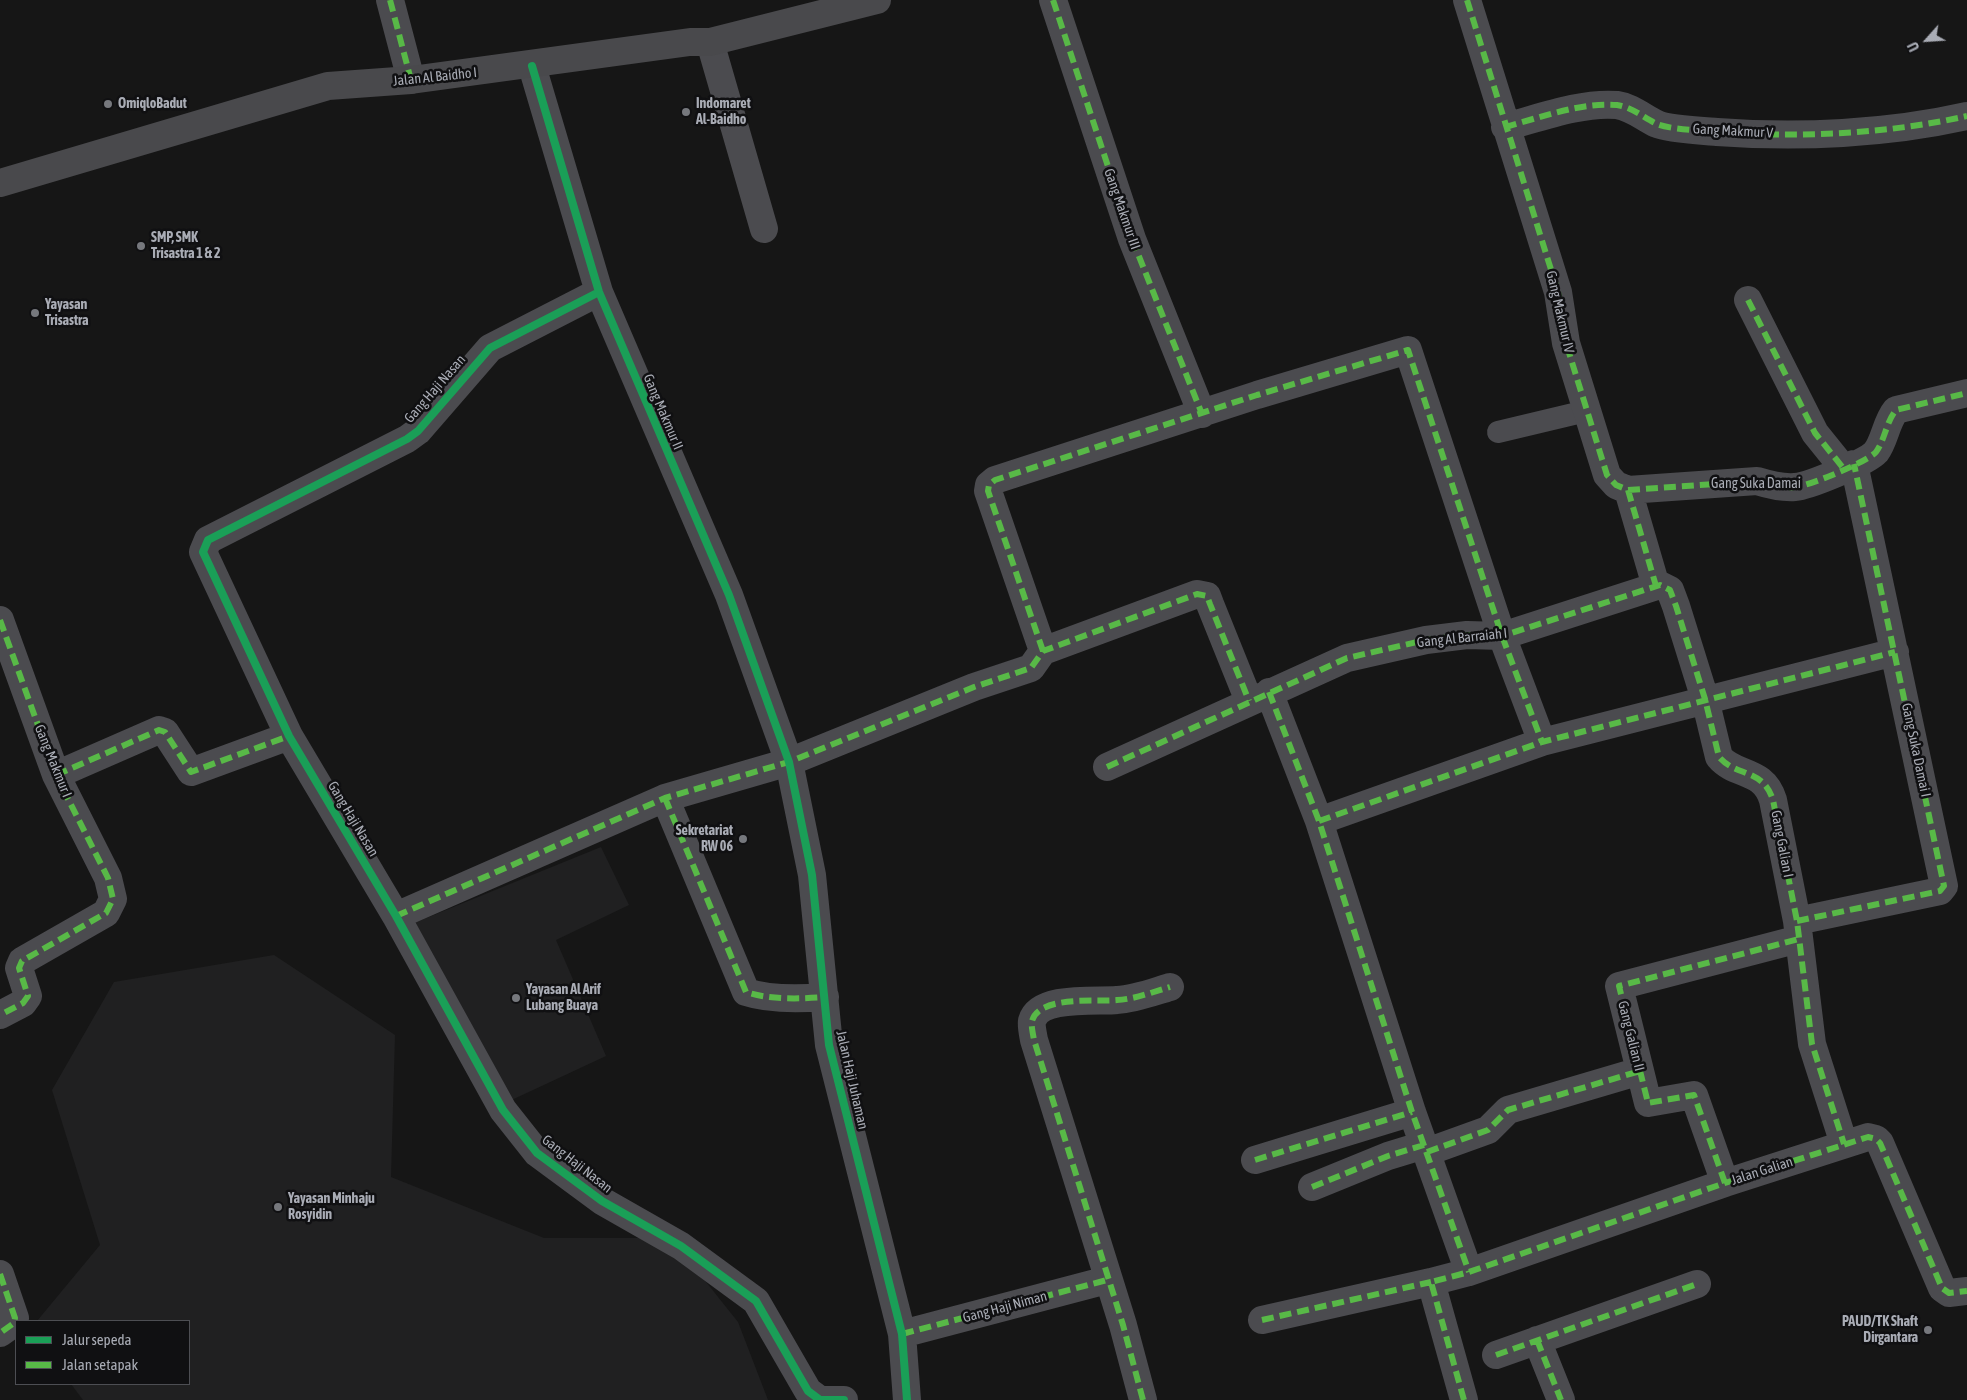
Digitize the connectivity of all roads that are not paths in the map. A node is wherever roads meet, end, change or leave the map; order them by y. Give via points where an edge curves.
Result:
1 (390, 0) edge
2 (876, 0) edge
3 (1053, 0) edge
4 (1467, 0) edge
5 (817, 7) edge
6 (710, 42) junction
7 (532, 66) junction
8 (411, 80) junction
9 (1967, 116) edge
10 (1505, 127) junction
11 (0, 183) edge
12 (764, 229) dead end
13 (599, 292) junction
14 (1748, 300) dead end
15 (1967, 392) edge
16 (1586, 411) junction
17 (1202, 414) junction
18 (1498, 432) dead end
19 (1849, 467) junction
20 (1628, 490) junction
21 (1656, 586) junction
22 (0, 620) edge
23 (1502, 636) junction
24 (1043, 651) junction
25 (1895, 652) junction
26 (1259, 697) junction
27 (1705, 698) junction
28 (289, 736) junction
29 (1542, 742) junction
30 (789, 762) junction
31 (1107, 767) dead end
32 (56, 774) junction
33 (665, 798) junction
34 (1318, 821) junction
35 (396, 916) junction
36 (1798, 930) junction
37 (1170, 987) dead end
38 (825, 997) junction
39 (0, 1015) edge
40 (1640, 1071) junction
41 (1412, 1112) junction
42 (1844, 1144) junction
43 (1426, 1149) junction
44 (1255, 1160) dead end
45 (1725, 1182) junction
46 (1312, 1187) dead end
47 (1469, 1272) junction
48 (0, 1274) edge
49 (1107, 1280) junction
50 (1431, 1282) junction
51 (1697, 1284) dead end
52 (1967, 1291) edge
53 (1262, 1320) dead end
54 (0, 1334) edge
55 (902, 1334) junction
56 (1537, 1340) junction
57 (1496, 1355) dead end
58 (844, 1400) edge
59 (907, 1400) edge
60 (1143, 1400) edge
61 (1464, 1400) edge
62 (1561, 1400) edge

1 - 8 street
2 - 5 street, Jalan Al Baidho I
3 - 17 street, Gang Makmur III via 1132,239
4 - 10 street, Gang Makmur IV
5 - 6 street, Jalan Al Baidho I
6 - 7 street, Jalan Al Baidho I via 690,42
6 - 12 street
7 - 8 street, Jalan Al Baidho I
7 - 13 street, Gang Makmur II
8 - 11 street, Jalan Al Baidho I via 328,86
9 - 10 street, Gang Makmur V via 1928,125 1824,134 1718,132 1659,125 1640,113 1617,105 1573,108
10 - 16 street, Gang Makmur IV via 1558,292 1566,343
13 - 28 street, Gang Haji Nasan via 490,348 407,439 208,540 203,552
13 - 30 street, Gang Makmur II via 729,596
14 - 19 street via 1815,433
15 - 19 street, Gang Suka Damai via 1896,410 1875,452
16 - 18 lane
16 - 20 street, Gang Makmur IV via 1607,475 1616,485
17 - 23 street via 1408,350
17 - 24 street via 995,480 989,485 988,491
19 - 20 street, Gang Suka Damai via 1796,487 1776,487 1757,481
19 - 25 street, Gang Suka Damai I
20 - 21 street
21 - 23 street, Gang Al Barraiah I
21 - 27 street, Gang Galian I via 1665,586 1673,598
22 - 32 street, Gang Makmur I
23 - 26 street, Gang Al Barraiah I via 1467,635 1426,640 1347,658
23 - 29 street
24 - 26 street via 1200,593 1207,596
24 - 30 street via 1031,668 974,687
25 - 27 street
25 - 36 street, Gang Suka Damai I via 1944,886 1940,891
26 - 31 street, Gang Al Barraiah I
26 - 34 street
27 - 29 street
27 - 36 street, Gang Galian I via 1719,758 1758,778 1770,791
28 - 32 street via 191,772 165,732 159,730
28 - 35 street, Gang Haji Nasan
29 - 34 street
30 - 33 street
30 - 38 street, Jalan Haji Juhaman via 812,875
32 - 39 street, Gang Makmur I via 108,878 113,899 106,913 22,961 19,968 28,996
33 - 35 street
33 - 38 street via 746,992 806,999
34 - 41 street
35 - 58 street, Gang Haji Nasan via 497,1100 537,1153 602,1201 681,1246 756,1301 808,1391 820,1400
36 - 40 street, Gang Galian II via 1619,986
36 - 42 street, Gang Galian I via 1812,1044
37 - 49 street via 1125,999 1093,999 1047,1006 1035,1014 1032,1022 1034,1040
38 - 55 street, Jalan Haji Juhaman via 829,1045
40 - 43 street via 1508,1110 1488,1130
40 - 45 street, Gang Galian II via 1648,1103 1694,1095
41 - 43 street
41 - 44 street
42 - 45 street, Jalan Galian
42 - 52 street, Jalan Galian via 1868,1137 1878,1140 1942,1288 1949,1293
43 - 46 street via 1388,1156
43 - 47 street
45 - 47 street, Jalan Galian
47 - 50 street, Jalan Galian
48 - 54 street via 15,1318
49 - 55 street, Gang Haji Niman
49 - 60 street
50 - 53 street, Jalan Galian
50 - 61 street
51 - 56 street
55 - 59 street, Jalan Haji Juhaman
56 - 57 street
56 - 62 street

